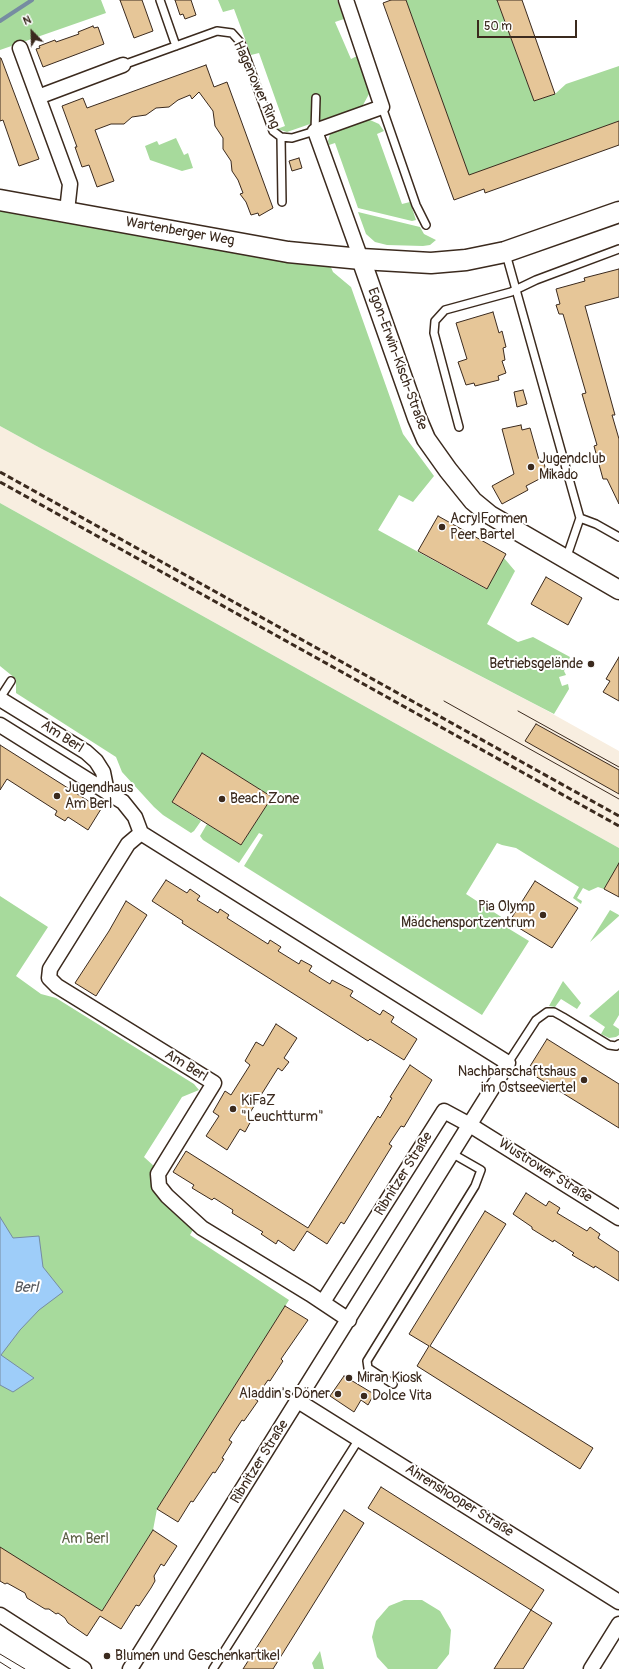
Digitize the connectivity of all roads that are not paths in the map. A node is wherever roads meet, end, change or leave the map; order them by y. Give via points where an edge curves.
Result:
1 (160, 0) edge
2 (346, 0) edge
3 (176, 46) junction
4 (20, 48) dead end
5 (123, 66) joint
6 (38, 97) junction
7 (316, 98) dead end
8 (382, 106) junction
9 (315, 131) junction
10 (281, 137) junction
11 (0, 200) edge
12 (282, 202) dead end
13 (67, 211) junction
14 (619, 212) edge
15 (426, 225) dead end
16 (619, 249) edge
17 (505, 252) junction
18 (361, 259) junction
19 (516, 289) junction
20 (459, 427) dead end
21 (580, 518) junction
22 (619, 537) edge
23 (566, 560) junction
24 (619, 590) edge
25 (11, 681) dead end
26 (0, 699) edge
27 (0, 725) edge
28 (107, 792) junction
29 (141, 833) junction
30 (619, 1044) edge
31 (508, 1063) junction
32 (470, 1124) junction
33 (453, 1154) junction
34 (619, 1218) edge
35 (323, 1302) junction
36 (349, 1320) junction
37 (393, 1384) dead end
38 (298, 1401) junction
39 (359, 1439) junction
40 (619, 1602) edge
41 (0, 1615) edge
42 (619, 1624) edge
43 (84, 1669) edge
44 (130, 1669) edge
45 (213, 1669) edge
46 (591, 1669) edge

1 - 3 lane
2 - 8 street
3 - 5 lane, Hagenower Ring
3 - 10 lane, Hagenower Ring via 217,31 232,33 241,42 273,131
4 - 6 street
5 - 6 street, Hagenower Ring
6 - 13 street via 70,184
7 - 9 lane
8 - 9 street, Hagenower Ring
8 - 15 lane via 416,205
9 - 10 lane, Hagenower Ring via 292,138
9 - 18 street
10 - 12 lane
11 - 13 main road, Wartenberger Weg
13 - 18 main road, Wartenberger Weg via 288,252
14 - 17 main road, Wartenberger Weg
16 - 19 lane
17 - 18 main road, Wartenberger Weg via 431,264
17 - 19 lane
18 - 23 street, Egon-Erwin-Kisch-Straße via 426,440 473,500 490,515
19 - 20 lane via 445,310 434,321 434,333
19 - 21 lane
21 - 22 lane
21 - 23 lane
23 - 24 street, Egon-Erwin-Kisch-Straße
25 - 26 lane
26 - 28 street, Am Berl via 86,752 103,772
27 - 28 street, Am Berl
28 - 29 street, Am Berl via 130,809
29 - 31 street
29 - 35 street, Am Berl via 128,844 50,969 49,978 57,986 214,1083 158,1174 159,1186 202,1228
30 - 31 lane via 609,1045 554,1012 547,1012 536,1020
31 - 32 street, Ribnitzer Straße
32 - 33 street, Ribnitzer Straße
32 - 34 street, Wustrower Straße
32 - 35 street, Ribnitzer Straße via 444,1111
33 - 36 street, Ribnitzer Straße
33 - 37 lane via 481,1170 475,1186 367,1361 368,1368
35 - 36 street, Am Berl
36 - 38 street, Ribnitzer Straße
38 - 39 street, Ahrenshooper Straße
38 - 44 street, Ribnitzer Straße
39 - 40 street, Ahrenshooper Straße
39 - 45 lane
41 - 43 street
42 - 46 street

